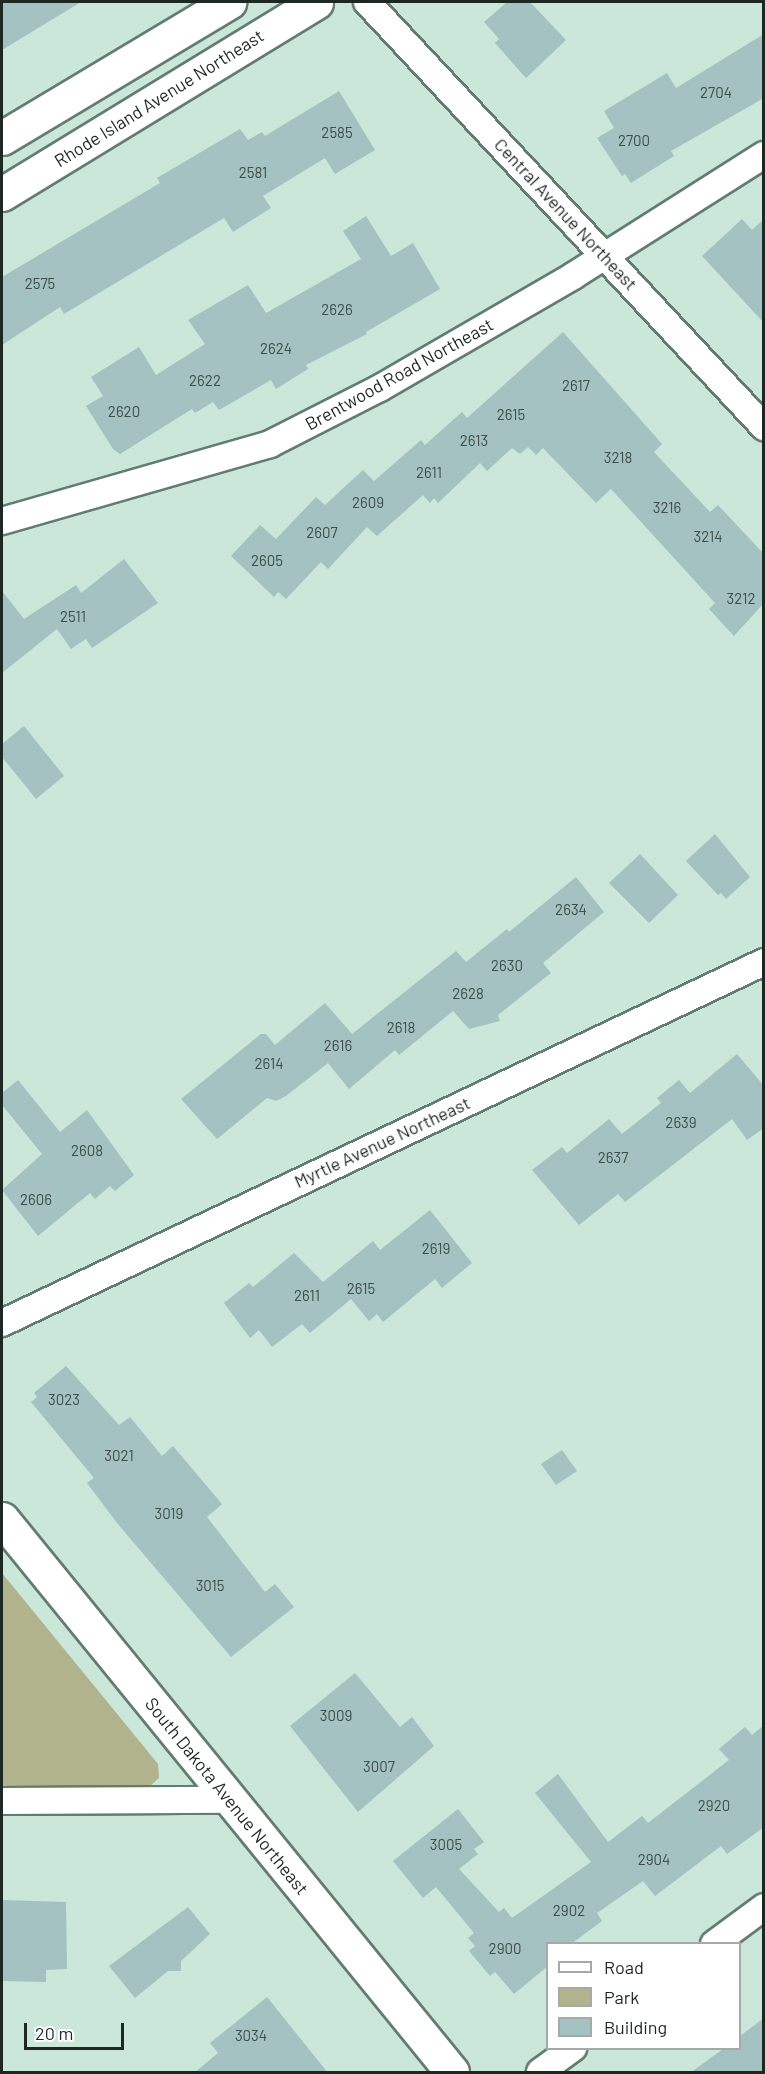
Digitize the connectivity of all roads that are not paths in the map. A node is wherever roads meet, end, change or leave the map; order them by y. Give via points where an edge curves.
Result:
1 (229, 2) edge
2 (316, 2) edge
3 (367, 2) edge
4 (2, 138) edge
5 (764, 155) edge
6 (2, 195) edge
7 (605, 255) junction
8 (764, 427) edge
9 (2, 521) edge
10 (764, 962) edge
11 (2, 1323) edge
12 (2, 1519) edge
13 (231, 1800) junction
14 (2, 1801) edge
15 (764, 1907) edge
16 (717, 1942) edge
17 (572, 2050) edge
18 (452, 2073) edge
19 (540, 2073) edge

1 - 4 main road
2 - 6 main road, Rhode Island Avenue Northeast
3 - 7 street, Central Avenue Northeast
5 - 7 street, Brentwood Road Northeast
7 - 8 street, Central Avenue Northeast
7 - 9 street, Brentwood Road Northeast via 380,388 270,444
10 - 11 street, Myrtle Avenue Northeast
12 - 13 main road, South Dakota Avenue Northeast
13 - 14 street
13 - 18 main road, South Dakota Avenue Northeast
15 - 16 street
17 - 19 street

